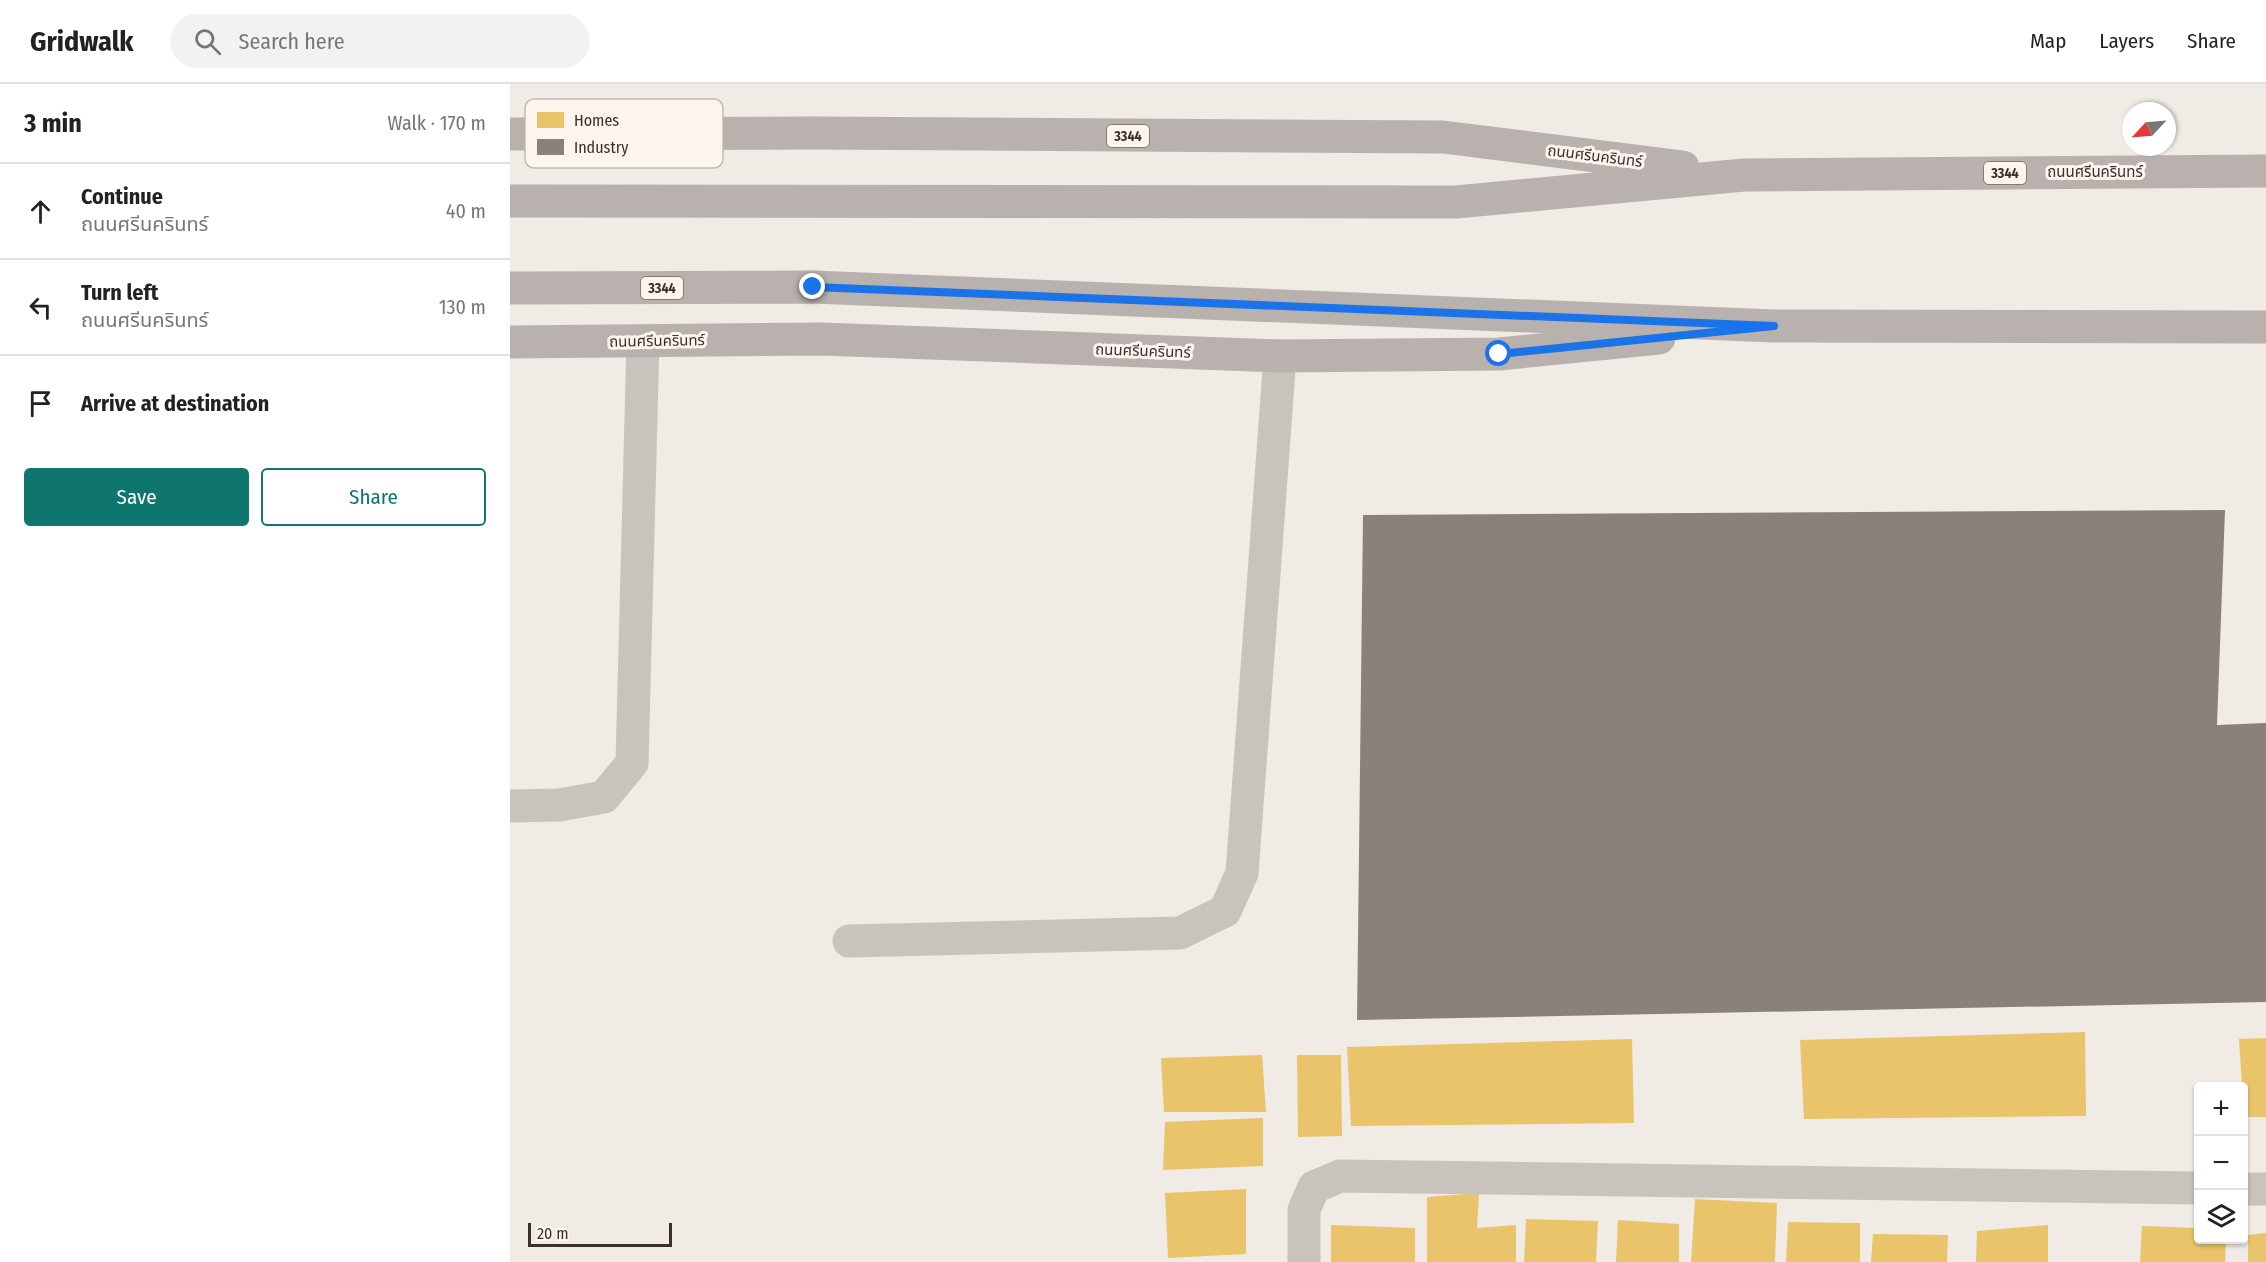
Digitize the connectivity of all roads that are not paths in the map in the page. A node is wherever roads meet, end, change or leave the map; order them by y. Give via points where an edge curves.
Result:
1 (723, 133) edge
2 (510, 134) edge
3 (525, 134) edge
4 (2266, 171) edge
5 (1744, 175) junction
6 (510, 201) edge
7 (510, 288) edge
8 (1774, 326) junction
9 (2266, 327) edge
10 (643, 341) junction
11 (510, 342) edge
12 (1280, 356) junction
13 (510, 806) edge
14 (849, 941) dead end
15 (2194, 1188) edge
16 (2248, 1188) edge
17 (2266, 1189) edge
18 (1304, 1262) edge

1 - 5 main road, ถนนศรีนครินทร์ / 3344 via 1443,137
2 - 3 main road, ถนนศรีนครินทร์ / 3344
4 - 5 main road, ถนนศรีนครินทร์ / 3344
5 - 6 main road, ถนนศรีนครินทร์ / 3344 via 1456,202
7 - 8 main road, ถนนศรีนครินทร์ / 3344 via 813,287
8 - 9 main road, ถนนศรีนครินทร์ / 3344
8 - 12 main road, ถนนศรีนครินทร์ / 3344 via 1499,354
10 - 11 main road, ถนนศรีนครินทร์ / 3344
10 - 12 main road, ถนนศรีนครินทร์ / 3344 via 821,339
10 - 13 street via 632,763 604,797 559,805
12 - 14 street via 1242,873 1225,911 1180,933
15 - 18 street via 1340,1176 1314,1186 1304,1210
16 - 17 street

